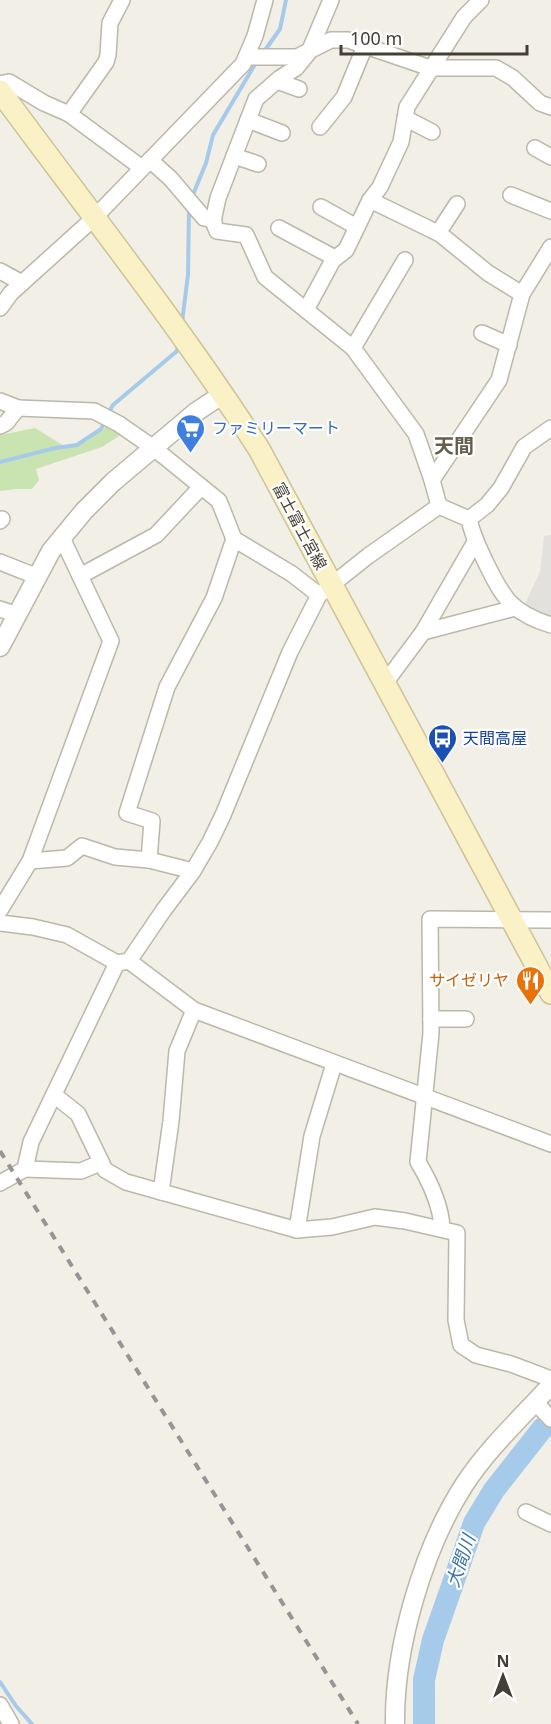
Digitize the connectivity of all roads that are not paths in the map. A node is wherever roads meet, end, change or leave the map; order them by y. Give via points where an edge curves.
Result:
1 (122, 0) edge
2 (266, 0) edge
3 (331, 0) edge
4 (481, 0) edge
5 (365, 46) junction
6 (309, 52) junction
7 (251, 57) junction
8 (430, 68) junction
9 (277, 81) junction
10 (0, 84) edge
11 (298, 89) dead end
12 (0, 91) edge
13 (551, 107) edge
14 (69, 114) junction
15 (405, 118) junction
16 (248, 120) junction
17 (320, 127) dead end
18 (432, 132) dead end
19 (282, 133) dead end
20 (536, 148) dead end
21 (234, 156) junction
22 (551, 157) edge
23 (146, 164) junction
24 (258, 164) dead end
25 (511, 195) dead end
26 (370, 200) junction
27 (457, 204) dead end
28 (321, 207) dead end
29 (551, 211) edge
30 (94, 218) junction
31 (213, 220) junction
32 (357, 227) junction
33 (279, 228) dead end
34 (438, 233) junction
35 (551, 248) edge
36 (335, 258) junction
37 (405, 260) dead end
38 (0, 271) edge
39 (11, 288) edge
40 (522, 294) junction
41 (0, 308) edge
42 (306, 310) junction
43 (482, 333) dead end
44 (509, 345) junction
45 (353, 348) junction
46 (224, 394) junction
47 (0, 401) edge
48 (18, 408) junction
49 (0, 426) edge
50 (551, 428) edge
51 (154, 449) junction
52 (432, 480) junction
53 (201, 488) junction
54 (439, 506) junction
55 (468, 519) junction
56 (62, 537) junction
57 (234, 539) junction
58 (476, 542) junction
59 (0, 562) edge
60 (80, 576) junction
61 (38, 577) junction
62 (326, 591) junction
63 (515, 608) junction
64 (0, 609) edge
65 (18, 615) junction
66 (551, 625) edge
67 (423, 632) junction
68 (0, 647) edge
69 (386, 683) junction
70 (149, 860) junction
71 (30, 861) junction
72 (193, 871) junction
73 (0, 910) edge
74 (511, 918) junction
75 (551, 920) edge
76 (0, 923) edge
77 (123, 962) junction
78 (551, 993) edge
79 (194, 1010) junction
80 (466, 1018) dead end
81 (431, 1019) junction
82 (334, 1064) junction
83 (54, 1095) junction
84 (425, 1098) junction
85 (551, 1144) edge
86 (100, 1163) junction
87 (26, 1169) junction
88 (0, 1183) edge
89 (161, 1192) junction
90 (442, 1228) junction
91 (297, 1230) junction
92 (551, 1380) edge
93 (551, 1385) edge
94 (545, 1412) edge
95 (526, 1512) dead end
96 (551, 1524) edge
97 (0, 1706) edge
98 (11, 1724) edge
99 (395, 1724) edge

1 - 14 street via 110,23 106,62
2 - 7 street
3 - 6 street
4 - 8 street via 464,17
5 - 6 street via 331,40
5 - 8 street
5 - 17 street via 344,97
6 - 7 street via 297,57
6 - 9 street via 296,68
7 - 23 street
8 - 13 street via 496,68 540,103
8 - 15 street via 407,107
9 - 11 street
9 - 16 street via 256,99
10 - 14 street via 9,82
12 - 30 main road, 富士富士宮線
14 - 23 street
15 - 18 street
15 - 26 street via 398,150
16 - 19 street
16 - 21 street
20 - 22 street
21 - 24 street
21 - 31 street
23 - 30 street
23 - 31 street via 171,179 204,218
25 - 29 street
26 - 32 street
26 - 34 street
27 - 34 street
28 - 32 street
30 - 39 street
30 - 46 main road, 富士富士宮線
31 - 42 street via 217,231 246,236 265,277
32 - 36 street via 346,250
33 - 36 street
34 - 40 street
35 - 40 street
36 - 42 street
37 - 45 street
38 - 39 street
39 - 41 street
40 - 44 street
42 - 45 street
43 - 44 street
44 - 52 street via 499,380
45 - 52 street via 416,434
46 - 51 street via 196,412
46 - 62 main road, 富士富士宮線 via 259,449
47 - 48 street
48 - 49 street
48 - 51 street via 94,411
50 - 55 street via 524,447 501,488
51 - 53 street
51 - 56 street via 84,510
52 - 54 street
53 - 57 street via 219,501
53 - 60 street via 156,536
54 - 55 street
54 - 62 street
55 - 58 street
56 - 60 street
56 - 61 street
57 - 62 street
57 - 70 street via 214,598 166,687 127,813 152,821
58 - 63 street via 502,595
58 - 67 street
59 - 61 street
60 - 71 street via 111,641
61 - 65 street
62 - 69 main road, 富士富士宮線
62 - 72 street via 290,652 223,815
63 - 66 street
63 - 67 street
64 - 65 street
65 - 68 street
67 - 69 street
69 - 74 main road, 富士富士宮線
70 - 71 street via 115,857 82,846 67,858
70 - 72 street
71 - 73 street
72 - 77 street
74 - 75 street
74 - 78 main road, 富士富士宮線
74 - 81 street via 430,919
76 - 77 street via 67,935
77 - 79 street
77 - 83 street
79 - 82 street
79 - 89 street via 177,1051
80 - 81 street
81 - 84 street
82 - 84 street
82 - 91 street via 312,1136
83 - 86 street via 78,1114
83 - 87 street via 31,1142
84 - 85 street
84 - 90 street via 418,1162 437,1201
86 - 87 street via 81,1171
86 - 89 street via 126,1182
87 - 88 street
89 - 91 street
90 - 91 street via 375,1217
90 - 92 street via 457,1233 456,1320 461,1345 476,1355
93 - 94 street
94 - 99 street via 504,1433 464,1484 449,1511 430,1552 403,1644 396,1681
95 - 96 street
97 - 98 street

